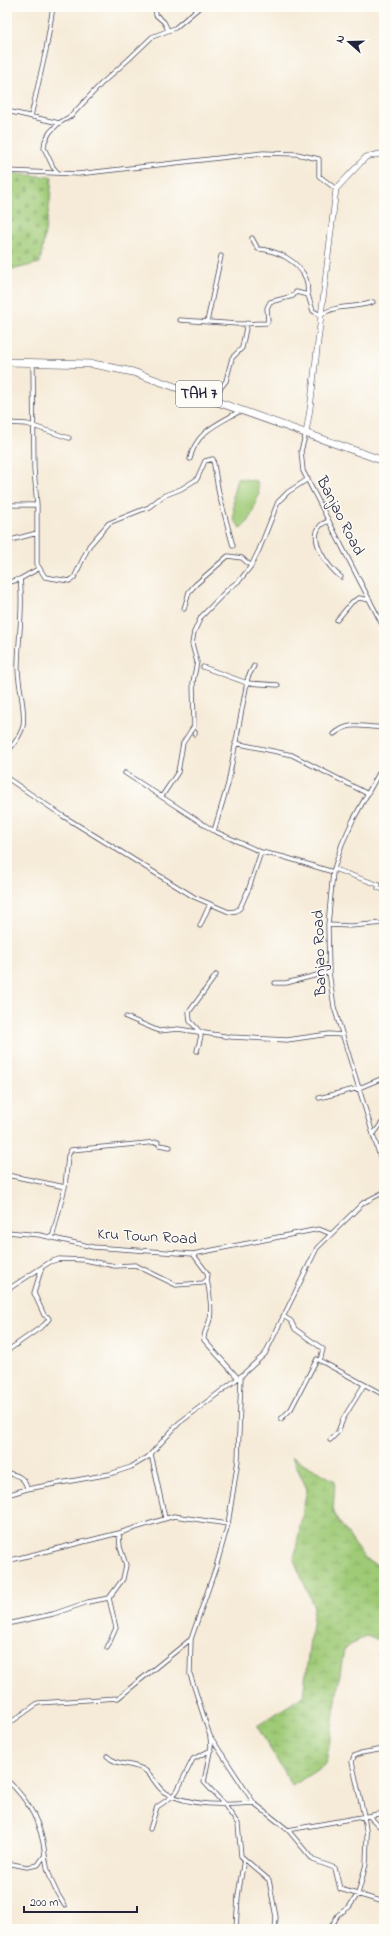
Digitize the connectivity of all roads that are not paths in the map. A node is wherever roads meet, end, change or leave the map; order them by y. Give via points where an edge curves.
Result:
1 (53, 7) edge
2 (155, 7) edge
3 (200, 7) edge
4 (168, 30) junction
5 (7, 111) edge
6 (31, 116) junction
7 (59, 123) junction
8 (384, 153) edge
9 (7, 171) edge
10 (59, 174) junction
11 (336, 189) junction
12 (252, 238) dead end
13 (221, 256) dead end
14 (308, 295) junction
15 (373, 302) dead end
16 (321, 315) junction
17 (180, 320) dead end
18 (207, 322) junction
19 (247, 323) junction
20 (7, 362) edge
21 (33, 363) junction
22 (212, 399) junction
23 (241, 410) junction
24 (7, 423) edge
25 (33, 427) junction
26 (306, 434) junction
27 (69, 438) dead end
28 (190, 459) dead end
29 (384, 461) edge
30 (308, 479) junction
31 (37, 505) junction
32 (7, 506) edge
33 (329, 520) junction
34 (36, 533) junction
35 (11, 540) dead end
36 (233, 546) dead end
37 (251, 566) junction
38 (38, 569) junction
39 (341, 577) dead end
40 (20, 579) junction
41 (7, 583) edge
42 (370, 600) junction
43 (184, 609) dead end
44 (378, 618) junction
45 (384, 619) edge
46 (337, 620) dead end
47 (384, 628) edge
48 (254, 666) dead end
49 (203, 667) dead end
50 (247, 683) junction
51 (278, 685) dead end
52 (384, 727) edge
53 (334, 734) dead end
54 (235, 743) junction
55 (7, 753) edge
56 (384, 764) edge
57 (125, 773) dead end
58 (7, 778) edge
59 (368, 794) junction
60 (162, 796) junction
61 (214, 831) junction
62 (261, 852) junction
63 (333, 871) junction
64 (384, 890) edge
65 (210, 904) junction
66 (384, 923) edge
67 (328, 925) junction
68 (200, 926) dead end
69 (329, 972) junction
70 (216, 975) dead end
71 (275, 983) dead end
72 (126, 1017) dead end
73 (200, 1033) junction
74 (342, 1035) junction
75 (197, 1051) dead end
76 (383, 1078) dead end
77 (359, 1088) junction
78 (319, 1098) dead end
79 (384, 1120) edge
80 (373, 1135) junction
81 (170, 1147) dead end
82 (384, 1170) edge
83 (7, 1175) edge
84 (65, 1187) junction
85 (384, 1192) edge
86 (7, 1232) edge
87 (331, 1234) junction
88 (52, 1238) junction
89 (193, 1254) junction
90 (42, 1267) junction
91 (206, 1280) junction
92 (7, 1290) edge
93 (283, 1316) junction
94 (7, 1350) edge
95 (320, 1361) junction
96 (239, 1377) junction
97 (364, 1385) junction
98 (383, 1394) edge
99 (281, 1419) dead end
100 (330, 1440) dead end
101 (151, 1454) junction
102 (7, 1473) edge
103 (27, 1489) junction
104 (7, 1495) edge
105 (165, 1518) junction
106 (228, 1524) junction
107 (119, 1533) junction
108 (7, 1561) edge
109 (109, 1598) junction
110 (7, 1624) edge
111 (191, 1639) junction
112 (107, 1648) dead end
113 (7, 1725) edge
114 (210, 1736) junction
115 (384, 1749) edge
116 (211, 1750) junction
117 (107, 1756) dead end
118 (7, 1780) edge
119 (173, 1796) junction
120 (254, 1803) junction
121 (224, 1804) junction
122 (384, 1813) edge
123 (364, 1816) junction
124 (370, 1816) junction
125 (150, 1829) dead end
126 (288, 1830) junction
127 (384, 1831) edge
128 (46, 1855) junction
129 (244, 1859) junction
130 (7, 1863) edge
131 (358, 1894) junction
132 (384, 1902) edge
133 (65, 1906) dead end
134 (236, 1929) edge
135 (275, 1929) edge
136 (330, 1929) edge

1 - 6 street
2 - 4 street via 156,15
3 - 4 street via 182,23
4 - 7 street via 152,37 71,116
5 - 6 street
6 - 7 street
7 - 10 street via 50,132 44,148
8 - 11 street via 366,157
9 - 10 street
10 - 11 street via 284,153 319,159 319,176
11 - 16 street
12 - 14 street via 258,249 271,250 293,261 306,279
13 - 18 street
14 - 16 street via 313,311
14 - 19 street via 296,292 293,296 270,302 267,308 267,323
15 - 16 street via 362,306 337,308
16 - 26 street
17 - 18 street
18 - 19 street
19 - 22 street via 242,348 232,358 226,381
20 - 21 highway, TAH 7
21 - 22 highway, TAH 7 via 68,362 113,367
21 - 25 street
22 - 23 highway, TAH 7
23 - 26 highway, TAH 7
23 - 28 street via 206,431 195,442
24 - 25 street
25 - 27 street
25 - 31 street
26 - 29 highway, TAH 7
26 - 30 street, Banjao Road via 301,460
30 - 33 street, Banjao Road
30 - 37 street via 278,502
31 - 32 street
31 - 34 street
33 - 39 street via 320,526 316,533 316,543 334,572
33 - 42 street, Banjao Road
34 - 35 street
34 - 38 street
36 - 38 street via 213,459 205,461 197,480 163,496 149,507 109,523 89,546 74,578 69,581 45,577
37 - 43 street via 242,558 228,556 189,592
37 - 60 street via 201,617 194,632 192,644 197,662 193,682 194,726 183,742 178,772
38 - 40 street
40 - 41 street
40 - 55 street via 23,598 18,685 24,716 23,728
42 - 44 street, Banjao Road
42 - 46 street via 359,598 352,602
44 - 45 street
44 - 47 street, Banjao Road
48 - 50 street
49 - 50 street
50 - 51 street
50 - 54 street
52 - 53 street via 352,725
54 - 59 street via 292,755
54 - 61 street via 228,784
56 - 59 street, Banjao Road
57 - 60 street
58 - 65 street via 63,816 194,897
59 - 63 street, Banjao Road via 342,844
60 - 61 street
61 - 62 street
62 - 63 street
62 - 65 street via 240,908 232,912
63 - 64 street
63 - 67 street, Banjao Road
65 - 68 street
66 - 67 street
67 - 69 street, Banjao Road
69 - 71 street via 286,983
69 - 74 street, Banjao Road via 334,1008
70 - 73 street via 189,1012 190,1021
72 - 73 street via 159,1031 178,1029
73 - 74 street via 287,1040 329,1034
73 - 75 street
74 - 77 street, Banjao Road
76 - 77 street
77 - 78 street
77 - 80 street, Banjao Road
79 - 80 street
80 - 82 street, Banjao Road
81 - 84 street via 159,1144 71,1150 68,1156
83 - 84 street
84 - 88 street
85 - 87 street via 364,1203
86 - 88 street, Kru Town Road
87 - 89 street, Kru Town Road via 319,1229
87 - 93 street via 316,1248
88 - 89 street, Kru Town Road via 93,1247
89 - 91 street via 208,1274
90 - 91 street via 59,1259 85,1260 115,1266 135,1265 176,1284 203,1283
90 - 92 street
90 - 94 street via 34,1293 44,1315 49,1319
91 - 96 street via 210,1293 210,1321 203,1336 204,1340
93 - 95 street via 291,1321 294,1329 323,1349
93 - 96 street via 265,1354
95 - 97 street
95 - 99 street via 317,1360 291,1409
96 - 101 street via 179,1424
96 - 106 street via 238,1460
97 - 98 street
97 - 100 street via 338,1432
101 - 103 street via 131,1467 110,1474
101 - 105 street
102 - 103 street via 18,1475
103 - 104 street
105 - 106 street via 182,1516
105 - 107 street
106 - 111 street
107 - 108 street
107 - 109 street via 120,1547 126,1565 123,1579
109 - 110 street
109 - 112 street via 116,1628
111 - 113 street via 118,1698 38,1704
111 - 114 street via 190,1674
114 - 116 street
114 - 120 street
115 - 123 street via 354,1756 353,1768
116 - 119 street via 193,1759
116 - 121 street via 204,1782
117 - 119 street via 113,1762 146,1771 163,1791
118 - 128 street via 20,1792 31,1809 40,1830
119 - 121 street via 187,1801
119 - 125 street via 157,1807
120 - 121 street
120 - 126 street
121 - 129 street via 238,1824 241,1856
122 - 124 street
123 - 124 street
123 - 126 street
123 - 131 street via 367,1837 366,1864
124 - 127 street
126 - 131 street via 313,1860 335,1868 340,1889
128 - 130 street via 38,1865 27,1867
128 - 133 street via 46,1870
129 - 134 street
129 - 135 street via 269,1880 276,1917
131 - 132 street
131 - 136 street via 349,1907 338,1915

